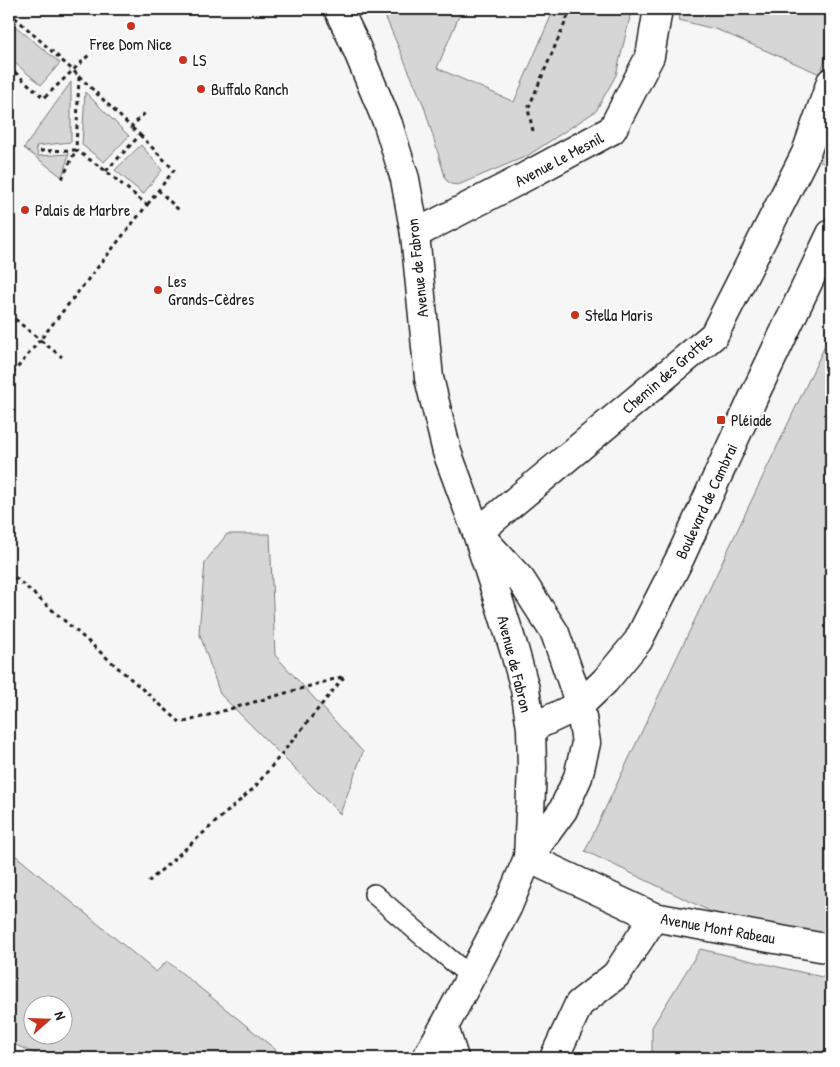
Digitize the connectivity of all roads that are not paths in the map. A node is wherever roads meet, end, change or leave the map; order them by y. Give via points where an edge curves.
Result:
1 (338, 9) edge
2 (658, 9) edge
3 (831, 82) edge
4 (415, 234) junction
5 (831, 234) edge
6 (477, 533) junction
7 (580, 705) junction
8 (531, 728) junction
9 (528, 858) junction
10 (374, 894) dead end
11 (654, 917) junction
12 (831, 949) edge
13 (471, 977) junction
14 (444, 1027) junction
15 (426, 1058) edge
16 (454, 1058) edge
17 (554, 1058) edge

1 - 4 main road, Avenue de Fabron via 388,124 405,179
2 - 4 main road, Avenue Le Mesnil via 650,56 612,130
3 - 6 main road, Chemin des Grottes via 806,153 714,335
4 - 6 main road, Avenue de Fabron via 429,378 447,452
5 - 7 main road, Boulevard de Cambrai via 638,641
6 - 7 main road, Avenue de Fabron via 521,580 555,633
6 - 8 main road, Avenue de Fabron via 514,648
7 - 8 main road, Boulevard de Cambrai
7 - 9 main road, Avenue de Fabron via 586,742 578,777 563,810
8 - 9 main road, Avenue de Fabron
9 - 11 main road, Avenue Mont Rabeau
9 - 13 main road, Avenue de Fabron via 507,908
10 - 13 lane
11 - 12 main road, Avenue Mont Rabeau
11 - 17 main road via 616,975 579,1004
13 - 14 main road, Avenue de Fabron
14 - 15 main road, Avenue de Fabron
14 - 16 main road

